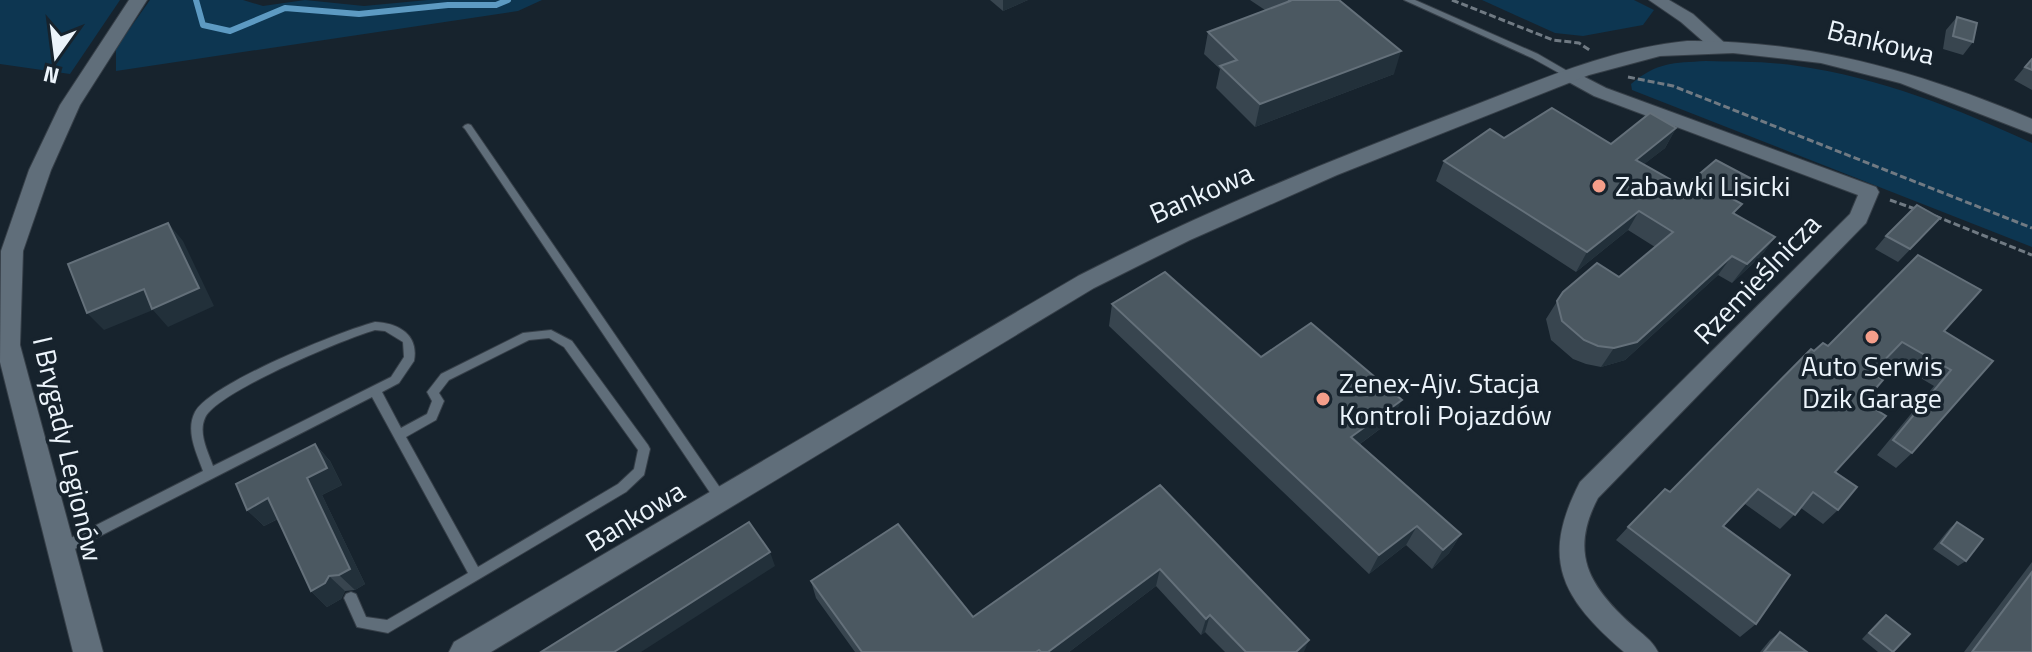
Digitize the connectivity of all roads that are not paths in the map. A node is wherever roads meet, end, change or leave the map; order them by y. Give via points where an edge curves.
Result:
1 (138, 0) edge
2 (1408, 0) edge
3 (1657, 0) edge
4 (1719, 46) junction
5 (1571, 76) junction
6 (468, 127) dead end
7 (2032, 127) edge
8 (4, 344) edge
9 (375, 391) junction
10 (399, 435) junction
11 (210, 473) junction
12 (721, 499) junction
13 (60, 551) junction
14 (476, 575) junction
15 (351, 598) dead end
16 (88, 652) edge
17 (464, 652) edge
18 (1644, 652) edge

1 - 8 street, I Brygady Legionów via 70,105 40,170 12,251
2 - 5 lane
3 - 4 street
4 - 5 street, Bankowa via 1661,50
4 - 7 street, Bankowa via 1864,64 1938,87
5 - 12 street, Bankowa via 1221,214 1152,247
5 - 18 street, Rzemieślnicza via 1600,92 1869,192 1859,218 1589,490 1575,511 1569,546 1575,577 1607,622
6 - 12 lane
8 - 13 street, I Brygady Legionów
9 - 10 lane
9 - 11 lane
9 - 11 lane via 395,380 410,358 408,340 393,328 348,333 225,392 201,411 196,434
10 - 14 lane
10 - 14 lane via 432,417 438,401 433,392 445,377 527,336 551,334 568,344 644,449 640,471 622,488
11 - 13 lane
12 - 17 street, Bankowa
13 - 16 street, I Brygady Legionów
14 - 15 lane via 388,627 362,623

